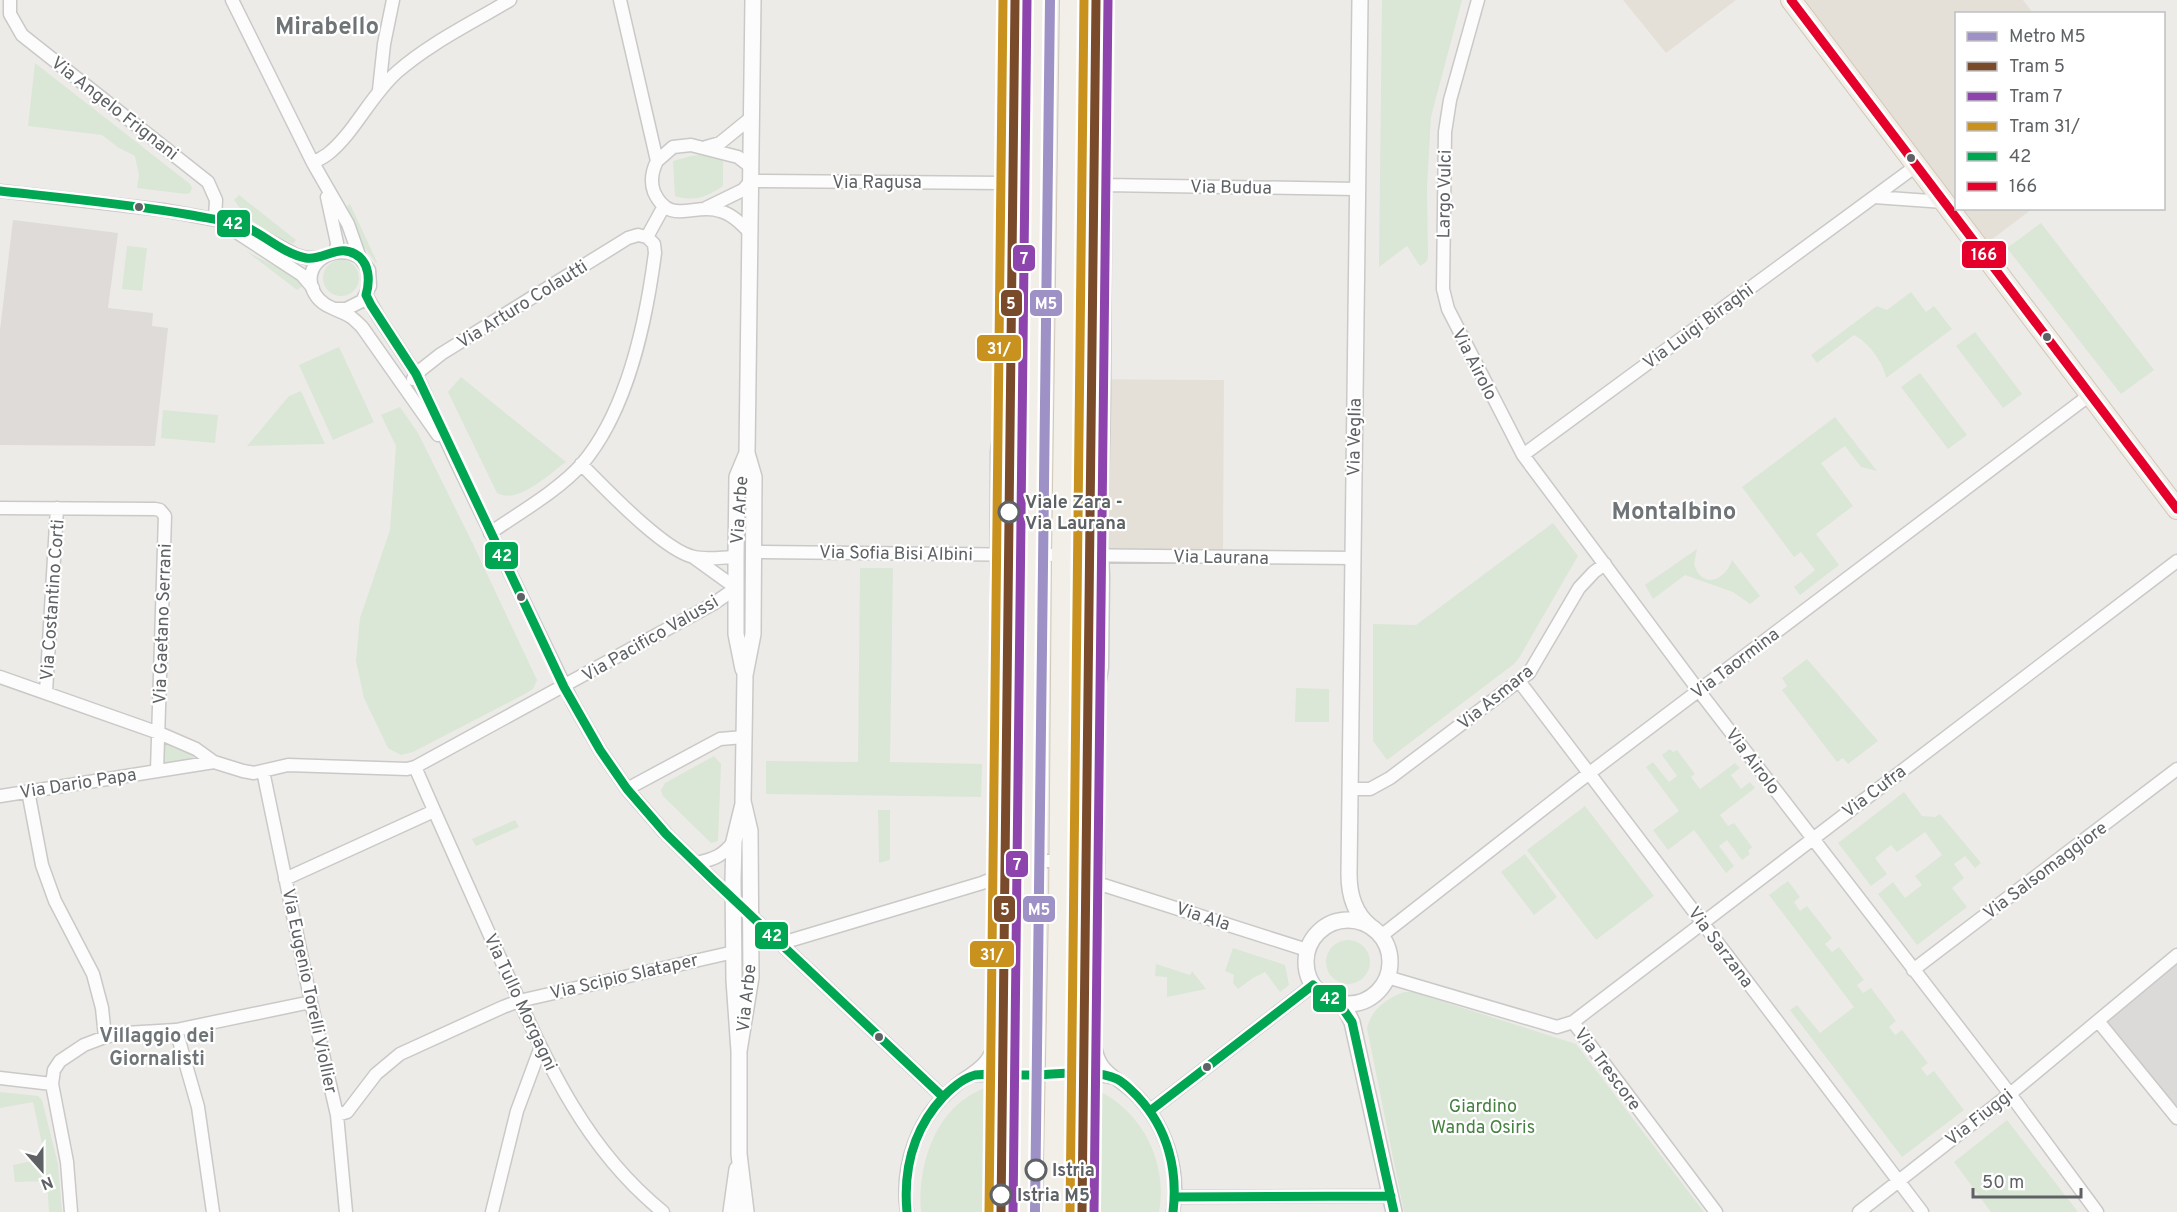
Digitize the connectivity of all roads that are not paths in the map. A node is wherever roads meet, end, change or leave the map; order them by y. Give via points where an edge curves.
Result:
1 (10, 0) edge
2 (232, 0) edge
3 (393, 0) edge
4 (510, 0) edge
5 (620, 0) edge
6 (753, 0) edge
7 (1004, 0) edge
8 (1042, 0) edge
9 (1070, 0) edge
10 (1106, 0) edge
11 (1360, 0) edge
12 (1478, 0) edge
13 (1791, 0) edge
14 (379, 90) junction
15 (752, 117) junction
16 (704, 147) junction
17 (657, 160) junction
18 (313, 163) junction
19 (1916, 166) junction
20 (751, 174) junction
21 (323, 181) junction
22 (1003, 183) junction
23 (1105, 185) junction
24 (1357, 189) junction
25 (0, 190) edge
26 (1874, 197) junction
27 (1944, 202) junction
28 (664, 206) junction
29 (705, 209) junction
30 (215, 219) junction
31 (750, 233) junction
32 (647, 237) junction
33 (336, 251) junction
34 (322, 258) junction
35 (360, 258) junction
36 (313, 288) junction
37 (1443, 289) joint
38 (366, 295) junction
39 (336, 309) junction
40 (416, 374) junction
41 (406, 390) junction
42 (2091, 394) junction
43 (747, 453) junction
44 (1523, 455) junction
45 (455, 459) junction
46 (581, 464) junction
47 (0, 508) edge
48 (57, 508) junction
49 (2177, 509) edge
50 (490, 532) junction
51 (754, 552) junction
52 (996, 554) junction
53 (1038, 555) junction
54 (1062, 555) junction
55 (1096, 556) junction
56 (693, 557) junction
57 (736, 557) junction
58 (1353, 558) junction
59 (2177, 561) edge
60 (1605, 564) junction
61 (736, 588) junction
62 (745, 675) junction
63 (0, 677) edge
64 (1519, 681) junction
65 (564, 687) junction
66 (1699, 691) junction
67 (46, 692) junction
68 (159, 733) junction
69 (744, 737) junction
70 (214, 762) junction
71 (415, 767) junction
72 (2177, 769) edge
73 (157, 771) junction
74 (263, 771) junction
75 (1588, 774) junction
76 (627, 789) junction
77 (1350, 789) junction
78 (28, 792) junction
79 (0, 796) edge
80 (743, 801) junction
81 (434, 812) junction
82 (1812, 838) junction
83 (734, 842) junction
84 (1034, 861) junction
85 (1060, 861) junction
86 (696, 863) junction
87 (1349, 874) junction
88 (996, 876) junction
89 (1097, 878) junction
90 (285, 879) junction
91 (994, 899) junction
92 (733, 900) junction
93 (1097, 903) junction
94 (1033, 906) junction
95 (1059, 907) junction
96 (751, 915) junction
97 (1702, 923) junction
98 (1323, 928) junction
99 (1375, 931) junction
100 (782, 943) junction
101 (1307, 950) junction
102 (734, 952) junction
103 (2177, 955) edge
104 (1913, 970) junction
105 (1387, 977) junction
106 (1313, 985) junction
107 (519, 1001) junction
108 (1362, 1001) junction
109 (311, 1002) junction
110 (1339, 1002) junction
111 (2098, 1021) junction
112 (1352, 1022) junction
113 (1573, 1022) junction
114 (176, 1030) junction
115 (105, 1037) junction
116 (540, 1049) junction
117 (739, 1051) junction
118 (971, 1075) junction
119 (1030, 1075) junction
120 (1056, 1075) junction
121 (0, 1078) edge
122 (1116, 1078) junction
123 (52, 1084) junction
124 (2010, 1094) junction
125 (943, 1097) junction
126 (1150, 1111) junction
127 (337, 1115) junction
128 (2177, 1118) edge
129 (739, 1154) junction
130 (1898, 1181) junction
131 (1391, 1196) junction
132 (1175, 1197) junction
133 (346, 1211) edge
134 (71, 1212) edge
135 (213, 1212) edge
136 (492, 1212) edge
137 (663, 1212) edge
138 (731, 1212) edge
139 (746, 1212) edge
140 (908, 1212) edge
141 (1029, 1212) edge
142 (1053, 1212) edge
143 (1173, 1212) edge
144 (1394, 1212) edge
145 (1716, 1212) edge
146 (1859, 1212) edge
147 (1922, 1212) edge
148 (2097, 1212) edge

1 - 30 street, Via Angelo Frignani via 12,20 22,35 208,182 216,200
2 - 18 street
3 - 14 street
4 - 14 street via 417,56
5 - 17 street
6 - 15 street, Via Arbe
7 - 22 street
8 - 53 main road
9 - 54 main road
10 - 23 street
11 - 24 street, Via Veglia
12 - 37 street, Largo Vulci via 1450,100 1444,148
13 - 19 main road
14 - 18 street via 341,140
15 - 16 street via 720,143
15 - 20 street, Via Arbe
16 - 17 street via 673,147
16 - 20 street via 738,157
17 - 28 street via 651,178
18 - 21 street
19 - 26 street, Via Luigi Biraghi
19 - 27 main road
20 - 22 street, Via Ragusa
20 - 29 street via 743,190
20 - 31 street, Via Arbe
21 - 33 street
21 - 35 street via 348,224
22 - 52 street via 1002,413 997,452
23 - 24 street, Via Budua
23 - 55 street via 1101,537
24 - 58 street, Via Veglia
25 - 30 street
26 - 27 street
26 - 44 street, Via Luigi Biraghi
27 - 42 main road
28 - 29 street via 680,213
28 - 32 street
29 - 31 street via 722,211
30 - 34 street via 239,224 306,258
30 - 36 street via 302,274
31 - 43 street, Via Arbe
32 - 40 street, Via Arturo Colautti via 628,238 441,354
32 - 46 street via 654,244 655,253 644,323 609,420
33 - 34 street
33 - 35 street
34 - 36 street via 313,270
35 - 38 street via 369,270
36 - 39 street via 323,303
37 - 44 street, Via Airolo via 1448,309
38 - 39 street via 354,306
38 - 40 street
39 - 41 street via 362,327
40 - 41 street, Via Arturo Colautti
40 - 45 street
41 - 45 street
42 - 49 main road
42 - 66 street, Via Taormina
43 - 51 street, Via Arbe via 754,477
43 - 57 street, Via Arbe via 738,477
44 - 60 street, Via Airolo
45 - 50 street
46 - 50 street
46 - 56 street via 643,524
47 - 48 street
48 - 67 street, Via Costantino Corti
48 - 68 street, Via Gaetano Serrani via 155,509 165,516
50 - 65 street
51 - 52 street, Via Sofia Bisi Albini
51 - 62 street, Via Arbe via 753,634
52 - 53 street, Via Sofia Bisi Albini
52 - 88 street
53 - 54 street, Via Sofia Bisi Albini
53 - 84 main road
54 - 55 street, Via Laurana
54 - 85 main road
55 - 58 street, Via Laurana
55 - 89 street via 1102,667 1097,698
56 - 57 street
56 - 61 street
57 - 61 street, Via Arbe
58 - 77 street, Via Veglia
59 - 82 street, Via Cufra
60 - 64 street, Via Asmara via 1579,588 1534,666
60 - 66 street, Via Airolo
61 - 62 street, Via Arbe via 736,634
61 - 65 street, Via Pacifico Valussi
62 - 69 street, Via Arbe
63 - 67 street
64 - 75 street, Via Sarzana
64 - 77 street, Via Asmara via 1390,778 1370,789
65 - 71 street, Via Pacifico Valussi
65 - 76 street
66 - 75 street, Via Taormina
66 - 82 street, Via Airolo
67 - 68 street
68 - 70 street, Via Dario Papa via 196,749
68 - 73 street, Via Dario Papa
69 - 76 street via 720,739
69 - 80 street, Via Arbe
70 - 73 street, Via Dario Papa
70 - 74 street, Via Dario Papa via 243,771
71 - 74 street, Via Dario Papa via 396,770 288,765
71 - 81 street, Via Tullo Morgagni
72 - 104 street, Via Salsomaggiore
73 - 78 street, Via Dario Papa
74 - 90 street, Via Eugenio Torelli Viollier
75 - 97 street, Via Sarzana
75 - 99 street, Via Taormina
76 - 86 street
77 - 87 street, Via Veglia
78 - 79 street, Via Dario Papa
78 - 115 street via 42,865 55,901 93,974
80 - 83 street, Via Arbe
80 - 96 street, Via Arbe via 750,831
81 - 90 street
81 - 107 street, Via Tullo Morgagni
82 - 97 street, Via Cufra
82 - 104 street, Via Airolo
83 - 86 street via 716,858
83 - 92 street, Via Arbe
84 - 85 street, Via Ala
84 - 88 street
84 - 94 main road
85 - 89 street, Via Ala
85 - 95 main road
86 - 92 street
87 - 98 street, Via Veglia via 1342,909
87 - 99 street, Via Veglia via 1353,901 1361,918
88 - 91 street
88 - 100 street
89 - 93 street
89 - 101 street, Via Ala
90 - 109 street, Via Eugenio Torelli Viollier
91 - 94 street
91 - 118 street via 995,1040 987,1062
92 - 96 street
92 - 102 street, Via Arbe
93 - 95 street
93 - 122 street via 1094,1040 1100,1063
94 - 95 street
94 - 119 main road
95 - 120 main road
96 - 100 street
96 - 117 street, Via Arbe via 751,977
97 - 113 street, Via Cufra
97 - 130 street, Via Sarzana
98 - 99 street via 1348,920
98 - 101 street
99 - 105 street via 1387,945
100 - 125 street
101 - 106 street via 1306,968
102 - 107 street, Via Scipio Slataper
102 - 117 street, Via Arbe
103 - 111 street, Via Fiuggi
104 - 124 street, Via Airolo
105 - 108 street via 1372,996
105 - 113 street, Via Trescore via 1557,1027
106 - 110 street
106 - 126 street
107 - 116 street, Via Tullo Morgagni
107 - 127 street, Via Scipio Slataper via 400,1054 376,1074 347,1112
108 - 110 street
108 - 112 street
109 - 114 street
109 - 127 street, Via Eugenio Torelli Viollier
110 - 112 street
111 - 124 street, Via Fiuggi
111 - 128 street
112 - 131 street
113 - 145 street, Via Trescore
114 - 115 street
114 - 135 street via 198,1107
115 - 123 street via 60,1061
116 - 136 street via 517,1111
116 - 137 street, Via Tullo Morgagni via 573,1110 596,1142
117 - 129 street, Via Arbe
118 - 119 street
118 - 125 street
119 - 120 street
119 - 141 main road
120 - 122 street
120 - 142 main road
121 - 123 street
122 - 126 street
123 - 134 street via 67,1162
124 - 130 street, Via Fiuggi
124 - 148 street, Via Airolo
125 - 140 street via 926,1119 910,1154 906,1176
126 - 132 street via 1170,1152
127 - 133 street, Via Eugenio Torelli Viollier
129 - 138 street, Via Arbe
129 - 139 street, Via Arbe
130 - 146 street, Via Fiuggi
130 - 147 street, Via Sarzana
131 - 132 street
131 - 144 street
132 - 143 street

